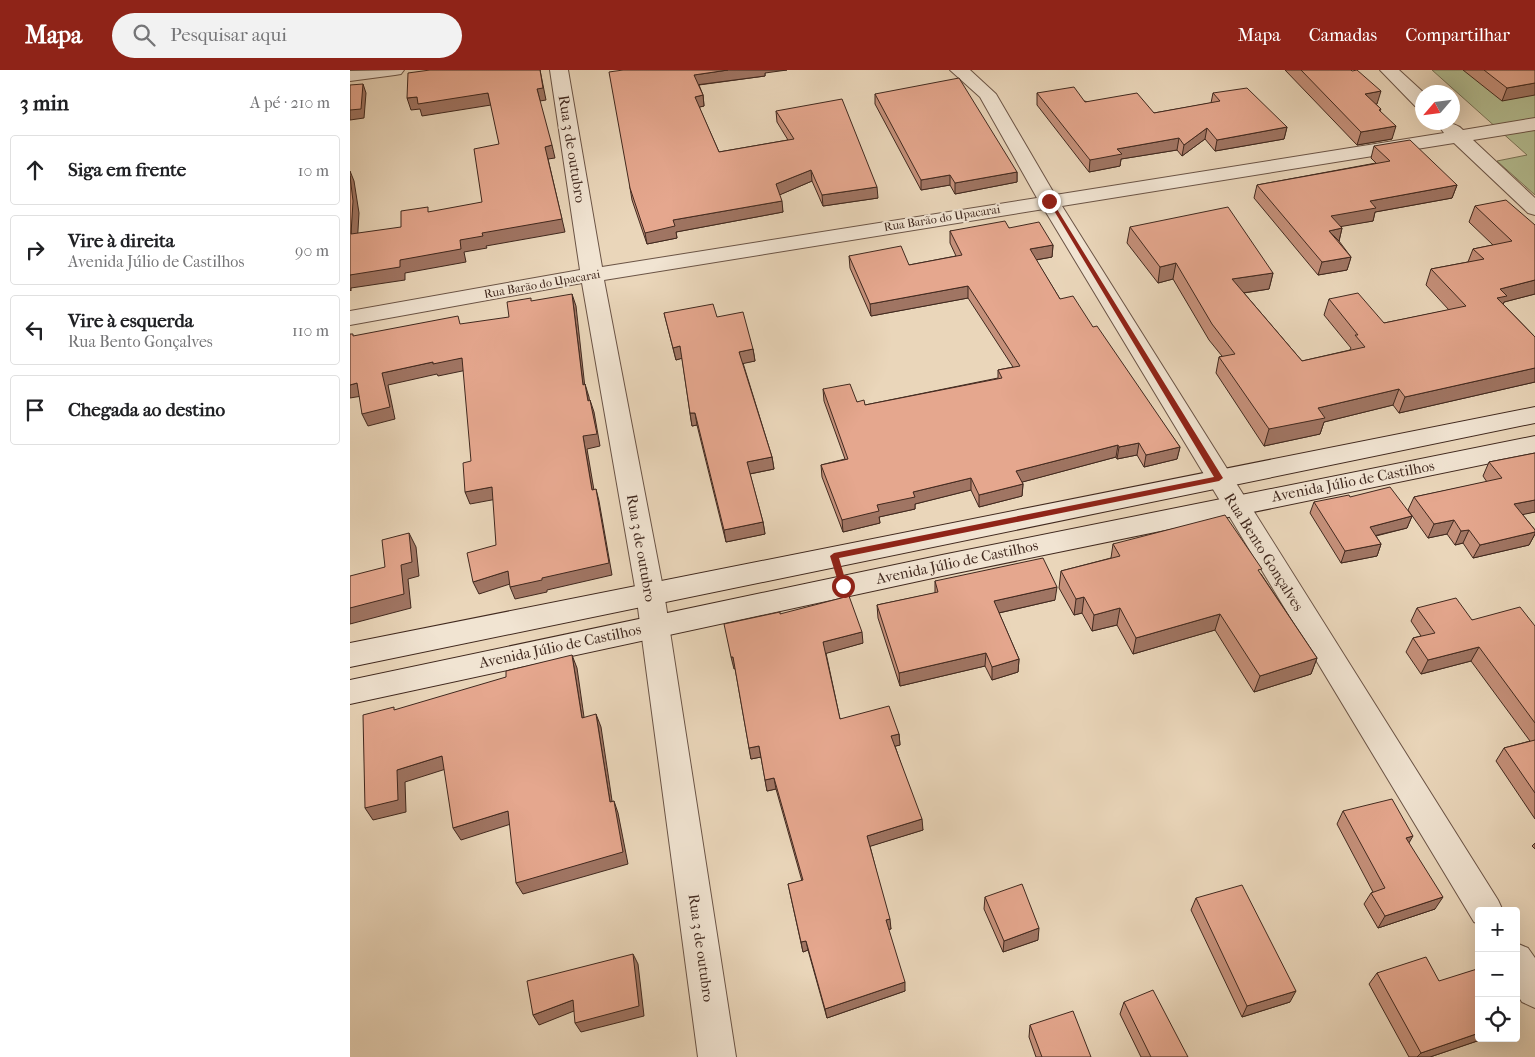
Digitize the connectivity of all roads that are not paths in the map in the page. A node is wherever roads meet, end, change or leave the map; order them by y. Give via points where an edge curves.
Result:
1 (395, 70) edge
2 (560, 70) edge
3 (959, 70) edge
4 (1389, 70) edge
5 (350, 76) edge
6 (1415, 95) edge
7 (1535, 124) edge
8 (1453, 130) edge
9 (1460, 137) junction
10 (1049, 201) junction
11 (1535, 209) edge
12 (592, 275) junction
13 (350, 318) edge
14 (1535, 414) edge
15 (1535, 445) edge
16 (1353, 451) junction
17 (1371, 477) junction
18 (1219, 478) junction
19 (1234, 504) junction
20 (1072, 508) junction
21 (1084, 536) junction
22 (834, 556) junction
23 (843, 586) junction
24 (650, 593) junction
25 (653, 626) junction
26 (350, 655) edge
27 (350, 692) edge
28 (1484, 907) edge
29 (1520, 966) edge
30 (1535, 990) edge
31 (717, 1057) edge

1 - 5 street
2 - 12 street, Rua 3 de outubro
3 - 10 street, Rua Bento Gonçalves via 987,94
4 - 6 street
7 - 9 street, Rua Barão do Upacarai
8 - 9 street
9 - 10 street, Rua Barão do Upacarai
9 - 11 street
10 - 12 street, Rua Barão do Upacarai
10 - 18 street, Rua Bento Gonçalves
12 - 13 street, Rua Barão do Upacarai
12 - 24 street, Rua 3 de outubro
14 - 16 street, Avenida Júlio de Castilhos
15 - 17 street, Avenida Júlio de Castilhos
16 - 17 street
16 - 18 street, Avenida Júlio de Castilhos
17 - 19 street, Avenida Júlio de Castilhos
18 - 19 street, Rua Bento Gonçalves
18 - 20 street, Avenida Júlio de Castilhos
19 - 21 street, Avenida Júlio de Castilhos
19 - 28 street, Rua Bento Gonçalves
20 - 21 street
20 - 22 street, Avenida Júlio de Castilhos
21 - 23 street, Avenida Júlio de Castilhos
22 - 23 street
22 - 24 street, Avenida Júlio de Castilhos
23 - 25 street, Avenida Júlio de Castilhos
24 - 25 street, Rua 3 de outubro
24 - 26 street, Avenida Júlio de Castilhos
25 - 27 street, Avenida Júlio de Castilhos
25 - 31 street, Rua 3 de outubro
29 - 30 street

